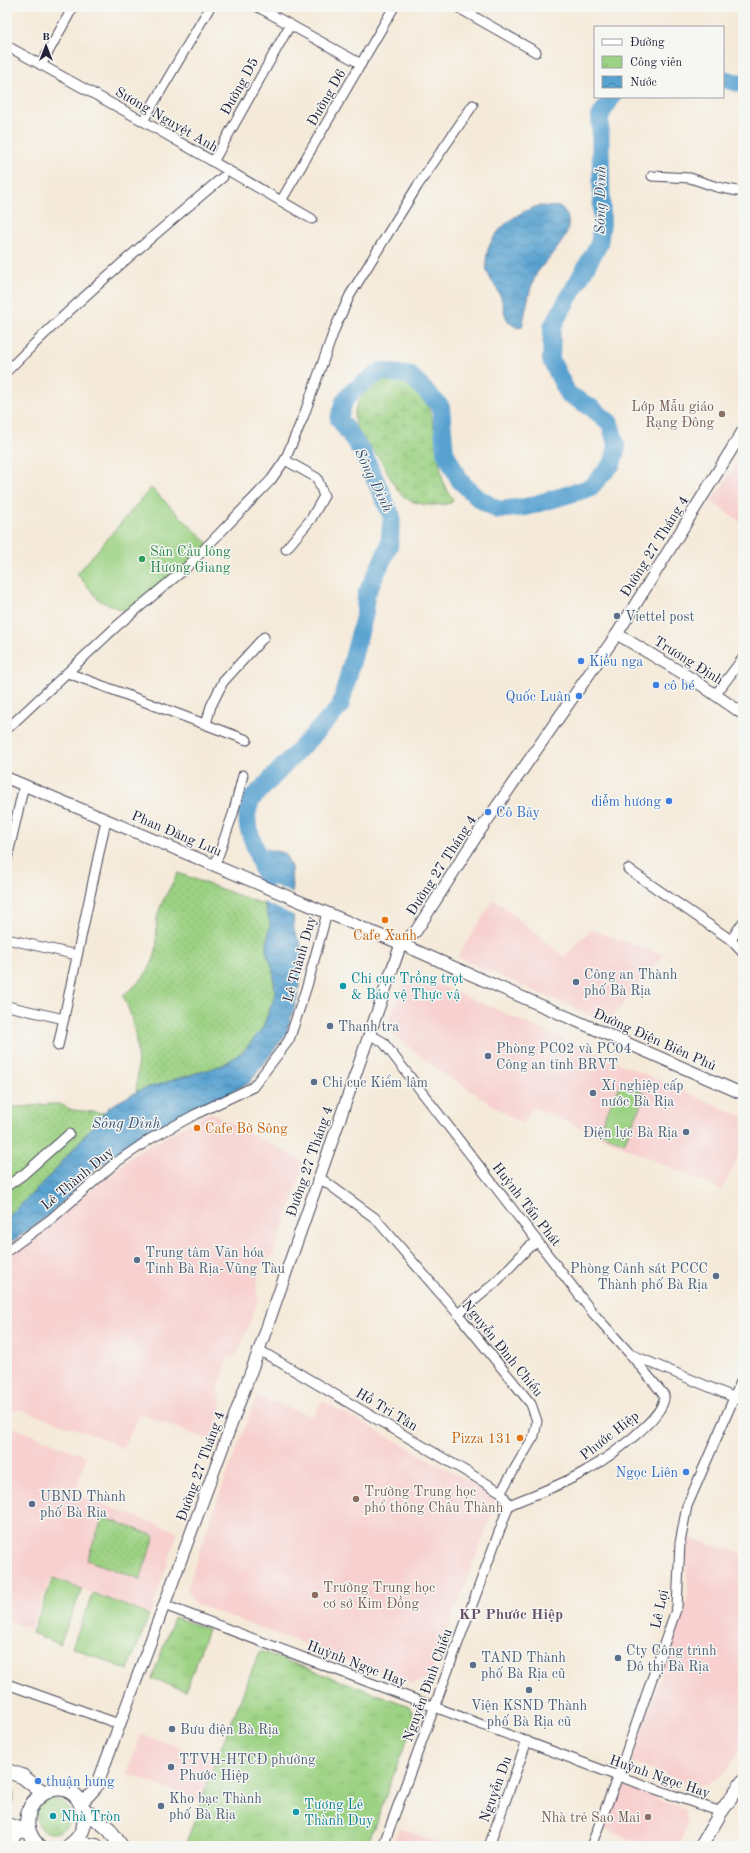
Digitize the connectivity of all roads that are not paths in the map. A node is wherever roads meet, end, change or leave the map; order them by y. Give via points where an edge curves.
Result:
1 (73, 7) edge
2 (210, 7) edge
3 (258, 7) edge
4 (394, 7) edge
5 (457, 7) edge
6 (290, 25) junction
7 (7, 46) edge
8 (536, 52) dead end
9 (361, 64) junction
10 (41, 65) junction
11 (473, 105) dead end
12 (143, 121) junction
13 (213, 162) junction
14 (652, 176) dead end
15 (223, 177) dead end
16 (743, 192) edge
17 (281, 201) junction
18 (312, 218) dead end
19 (7, 371) edge
20 (742, 435) edge
21 (285, 460) junction
22 (286, 549) dead end
23 (617, 634) junction
24 (264, 637) dead end
25 (743, 658) edge
26 (68, 673) junction
27 (716, 694) junction
28 (743, 714) edge
29 (206, 724) junction
30 (7, 729) edge
31 (247, 740) dead end
32 (243, 775) dead end
33 (7, 778) edge
34 (24, 785) junction
35 (106, 820) junction
36 (7, 859) edge
37 (216, 866) junction
38 (628, 869) dead end
39 (331, 915) junction
40 (743, 922) edge
41 (7, 939) edge
42 (731, 940) junction
43 (401, 944) junction
44 (743, 953) edge
45 (77, 955) junction
46 (7, 1006) edge
47 (64, 1019) junction
48 (369, 1034) junction
49 (58, 1046) dead end
50 (743, 1094) edge
51 (69, 1134) dead end
52 (320, 1178) junction
53 (7, 1186) edge
54 (538, 1242) junction
55 (7, 1251) edge
56 (458, 1314) junction
57 (260, 1350) junction
58 (630, 1354) junction
59 (743, 1377) edge
60 (739, 1399) edge
61 (501, 1492) junction
62 (508, 1505) junction
63 (164, 1605) junction
64 (7, 1684) edge
65 (433, 1706) junction
66 (119, 1724) junction
67 (527, 1741) junction
68 (7, 1771) edge
69 (618, 1776) junction
70 (742, 1783) edge
71 (41, 1791) junction
72 (82, 1806) junction
73 (721, 1812) junction
74 (7, 1825) edge
75 (25, 1831) junction
76 (71, 1844) edge
77 (10, 1846) edge
78 (38, 1846) edge
79 (96, 1846) edge
80 (121, 1846) edge
81 (383, 1846) edge
82 (489, 1846) edge
83 (591, 1846) edge
84 (701, 1846) edge

1 - 10 street
2 - 12 street
3 - 6 street
4 - 9 street, Đường D6
5 - 8 street
6 - 9 street
6 - 13 street, Đường D5
7 - 10 street, Sương Nguyệt Anh
9 - 17 street, Đường D6
10 - 12 street, Sương Nguyệt Anh
11 - 21 street via 418,185 350,295
12 - 13 street, Sương Nguyệt Anh
13 - 17 street, Sương Nguyệt Anh
14 - 16 street via 690,178
15 - 19 street via 144,243 43,334
17 - 18 street, Sương Nguyệt Anh
20 - 23 street, Đường 27 Tháng 4
21 - 22 street via 317,478 324,496 311,519
21 - 26 street via 271,480 191,564 118,625
23 - 27 street, Trương Định
23 - 43 street, Đường 27 Tháng 4 via 479,832 416,931
24 - 29 street via 223,682 211,706
25 - 27 street
26 - 29 street
26 - 30 street
27 - 28 street, Trương Định
29 - 31 street
32 - 37 street
33 - 34 street, Phan Đăng Lưu
34 - 35 street, Phan Đăng Lưu
34 - 36 street
35 - 37 street, Phan Đăng Lưu
35 - 45 street
37 - 39 street, Phan Đăng Lưu
38 - 42 street
39 - 43 street, Phan Đăng Lưu
39 - 55 street, Lê Thành Duy via 289,1040 253,1087 196,1114 150,1140 115,1164 51,1219
40 - 42 street
41 - 45 street
42 - 44 street
43 - 48 street, Đường 27 Tháng 4
43 - 50 street, Đường Điện Biên Phủ
45 - 47 street
46 - 47 street
47 - 49 street
48 - 52 street, Đường 27 Tháng 4
48 - 54 street, Huỳnh Tấn Phát via 383,1042
51 - 53 street
52 - 56 street, Nguyễn Đình Chiểu via 375,1218
52 - 57 street, Đường 27 Tháng 4
54 - 56 street
54 - 58 street, Huỳnh Tấn Phát via 593,1313
56 - 61 street, Nguyễn Đình Chiểu via 531,1404 537,1421 534,1436
57 - 61 street, Hồ Tri Tân
57 - 63 street, Đường 27 Tháng 4
58 - 60 street, Huỳnh Tấn Phát
58 - 62 street, Phước Hiệp via 664,1395 662,1406 647,1425 588,1470
59 - 60 street, Lê Lợi
60 - 69 street, Lê Lợi via 686,1506 680,1544 677,1607
61 - 62 street
62 - 65 street, Nguyễn Đình Chiểu
63 - 65 street, Huỳnh Ngọc Hay
63 - 66 street, Đường 27 Tháng 4
64 - 66 street
65 - 67 street, Huỳnh Ngọc Hay
65 - 81 street, Nguyễn Đình Chiểu
66 - 72 street, Đường 27 Tháng 4 via 96,1788
67 - 69 street, Huỳnh Ngọc Hay
67 - 82 street, Nguyễn Du
68 - 71 main road via 22,1776
69 - 73 street, Huỳnh Ngọc Hay
69 - 83 street, Lê Lợi
70 - 73 main road
71 - 72 main road via 50,1788 63,1790 75,1797
71 - 75 main road via 33,1796 23,1812 22,1822
72 - 76 main road via 84,1827
72 - 80 main road via 109,1829
73 - 84 main road
74 - 75 main road
75 - 77 street via 17,1835
75 - 78 main road via 30,1840
76 - 79 main road

